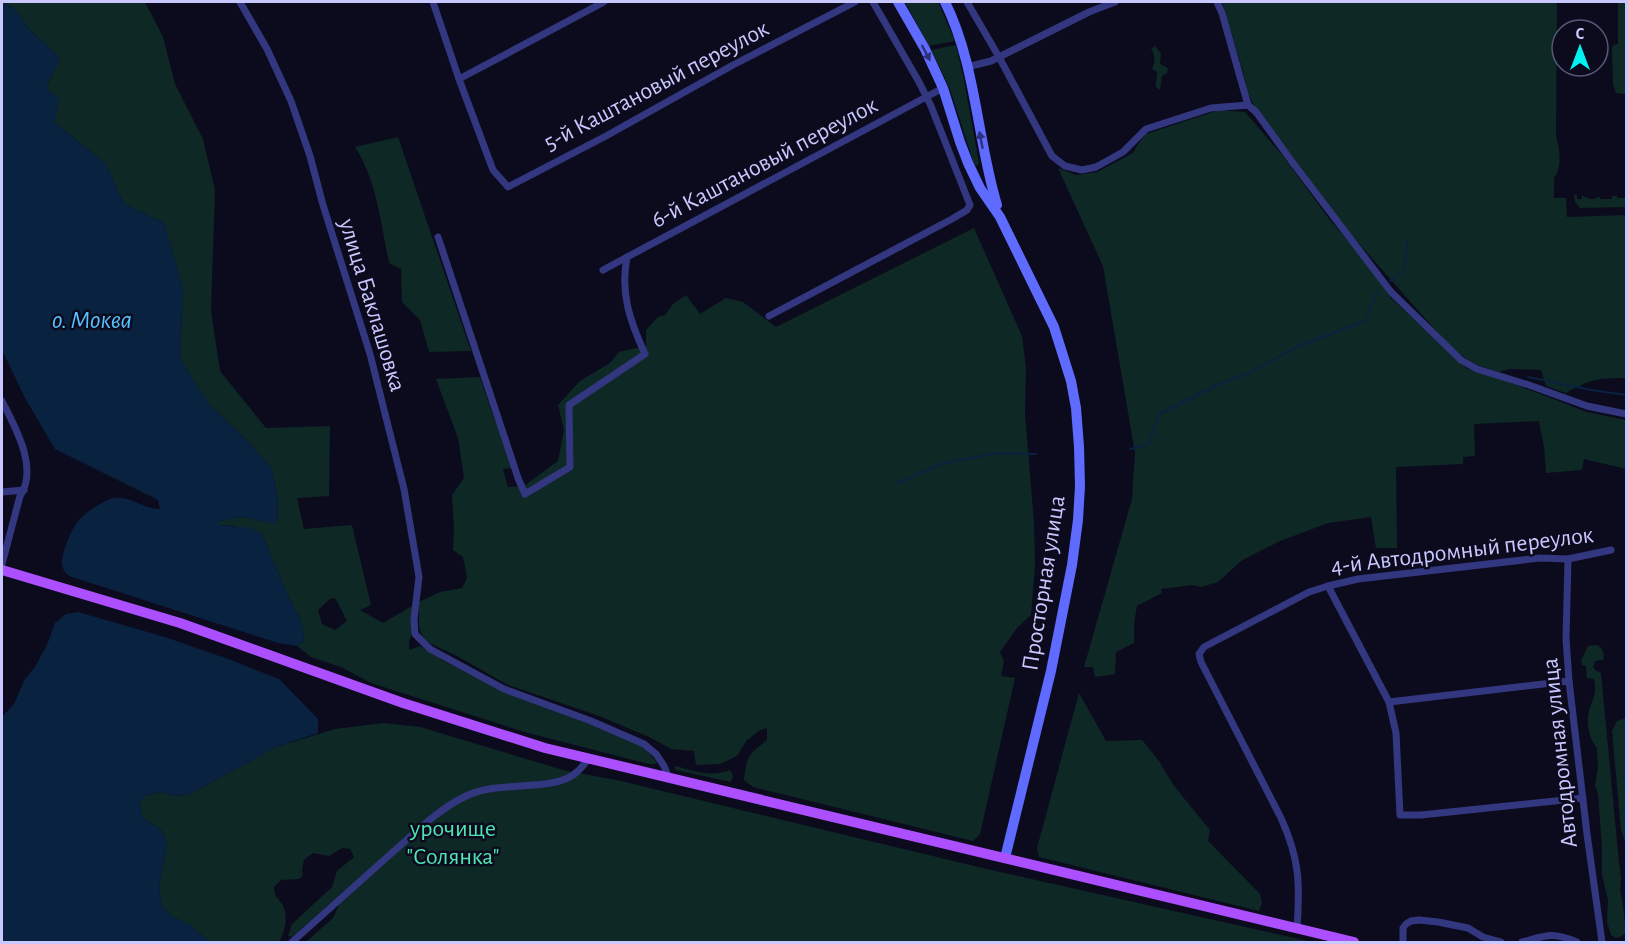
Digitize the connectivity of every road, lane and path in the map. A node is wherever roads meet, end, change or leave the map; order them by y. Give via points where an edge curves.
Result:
1 (240, 2) edge
2 (433, 2) edge
3 (604, 2) edge
4 (855, 2) edge
5 (873, 2) edge
6 (898, 2) edge
7 (945, 2) edge
8 (968, 2) edge
9 (1115, 2) edge
10 (1217, 2) edge
11 (999, 57) junction
12 (967, 67) junction
13 (459, 79) junction
14 (943, 88) junction
15 (927, 97) junction
16 (1248, 105) junction
17 (987, 167) junction
18 (973, 173) junction
19 (1000, 217) junction
20 (438, 237) dead end
21 (627, 257) junction
22 (603, 270) dead end
23 (769, 316) dead end
24 (2, 401) edge
25 (1626, 414) edge
26 (24, 490) junction
27 (2, 492) edge
28 (1611, 550) dead end
29 (1568, 559) junction
30 (2, 564) edge
31 (2, 570) edge
32 (1328, 586) junction
33 (1569, 681) junction
34 (1389, 702) junction
35 (588, 759) junction
36 (669, 778) junction
37 (1583, 798) junction
38 (1005, 858) junction
39 (1293, 928) junction
40 (292, 942) edge
41 (1354, 942) edge
42 (1403, 942) edge
43 (1501, 942) edge
44 (1522, 942) edge
45 (1577, 942) edge
46 (1602, 942) edge

1 - 36 street, улица Баклашовка via 291,100 370,354 404,489 419,577 415,634 430,649 504,688 644,744 656,754
2 - 13 street
3 - 13 street
4 - 13 street, 5-й Каштановый переулок via 507,187 493,170
5 - 15 street
6 -> 14 main road, Просторная улица
7 - 12 main road, Просторная улица
8 - 11 street
9 - 11 street
10 - 16 street
11 - 12 street
11 - 16 street via 1052,156 1065,166 1082,170 1124,152 1146,129 1211,108
17 -> 12 main road, Просторная улица
14 - 15 street, 6-й Каштановый переулок
14 - 18 main road, Просторная улица
15 - 21 street, 6-й Каштановый переулок
15 - 23 street via 968,210
16 - 25 street via 1391,292 1461,360 1587,406
17 - 18 main road via 982,176
17 - 19 main road, Просторная улица
18 - 19 main road, Просторная улица
19 - 38 main road, Просторная улица via 1054,327 1063,354 1076,408 1080,486 1066,603
20 - 21 street via 525,494 570,467 569,405 645,354 632,327 626,298
21 - 22 street, 6-й Каштановый переулок
24 - 26 street via 25,449
26 - 27 street
26 - 30 street
28 - 29 street, 4-й Автодромный переулок
29 - 32 street, 4-й Автодромный переулок via 1540,558 1358,579
29 - 33 street, Автодромная улица
31 - 35 main road via 180,623 403,703
32 - 34 street
32 - 39 street, 4-й Автодромный переулок via 1291,601 1204,647 1199,654 1290,839 1299,892
33 - 34 street
33 - 37 street, Автодромная улица
34 - 37 street via 1396,733 1400,815
35 - 36 main road
35 - 40 street via 572,776 559,781 485,789 451,804
36 - 38 main road
37 - 46 street, Автодромная улица
38 - 39 main road
39 - 41 main road
42 - 43 street via 1402,928 1419,920 1468,928
44 - 45 street via 1548,935

